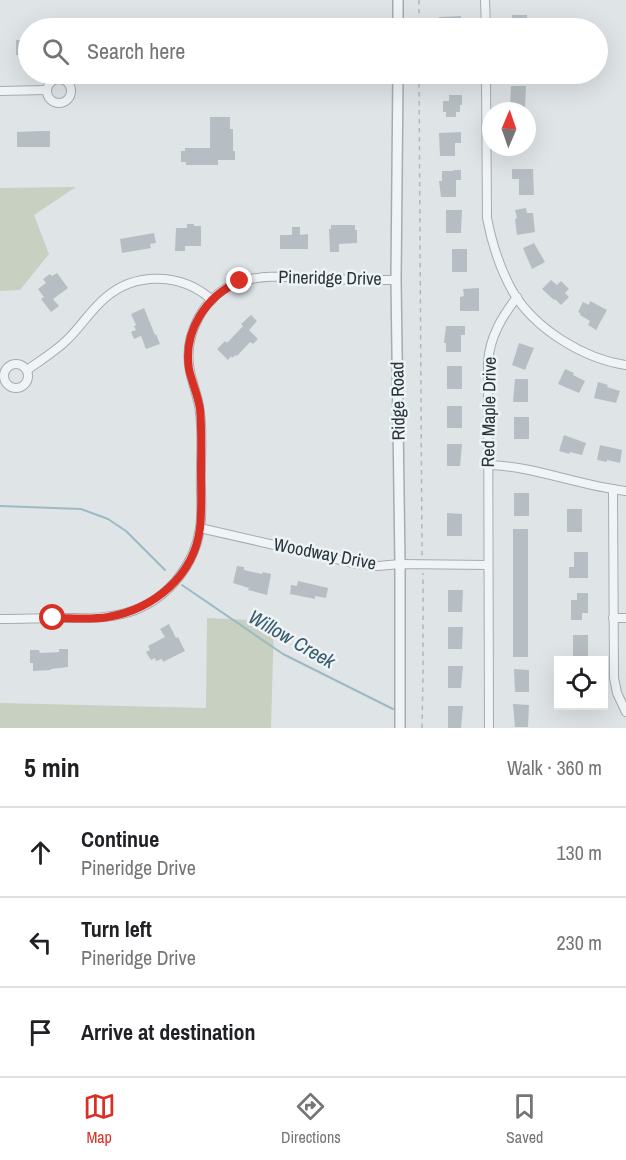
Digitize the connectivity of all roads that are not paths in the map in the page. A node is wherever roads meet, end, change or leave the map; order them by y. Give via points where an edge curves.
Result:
1 (398, 0) edge
2 (486, 0) edge
3 (398, 18) edge
4 (486, 18) edge
5 (398, 84) edge
6 (486, 84) edge
7 (46, 90) dead end
8 (0, 91) edge
9 (396, 280) junction
10 (517, 297) junction
11 (212, 300) junction
12 (626, 365) edge
13 (27, 370) dead end
14 (488, 465) junction
15 (613, 489) junction
16 (626, 491) edge
17 (200, 528) junction
18 (400, 564) junction
19 (488, 565) junction
20 (613, 618) junction
21 (626, 618) edge
22 (0, 619) edge
23 (626, 712) edge
24 (400, 728) edge
25 (489, 728) edge

1 - 3 street
2 - 4 street
5 - 9 street, Ridge Road
6 - 10 street via 488,218 497,258
7 - 8 street
9 - 11 street, Pineridge Drive via 250,279 230,286
9 - 18 street, Ridge Road
10 - 12 street via 540,323 572,345
10 - 14 street, Red Maple Drive via 496,329 489,350
11 - 13 street via 179,281 150,279 128,284 105,297 66,341
11 - 17 street, Pineridge Drive via 195,323 189,347 189,369 200,407
14 - 15 street via 521,468
14 - 19 street, Red Maple Drive
15 - 16 street
15 - 20 street
17 - 18 street, Woodway Drive via 357,564
17 - 22 street, Pineridge Drive via 192,556 174,584 136,610 106,618
18 - 19 street, Woodway Drive
18 - 24 street, Ridge Road
19 - 25 street, Red Maple Drive
20 - 21 street
20 - 23 street via 614,678

